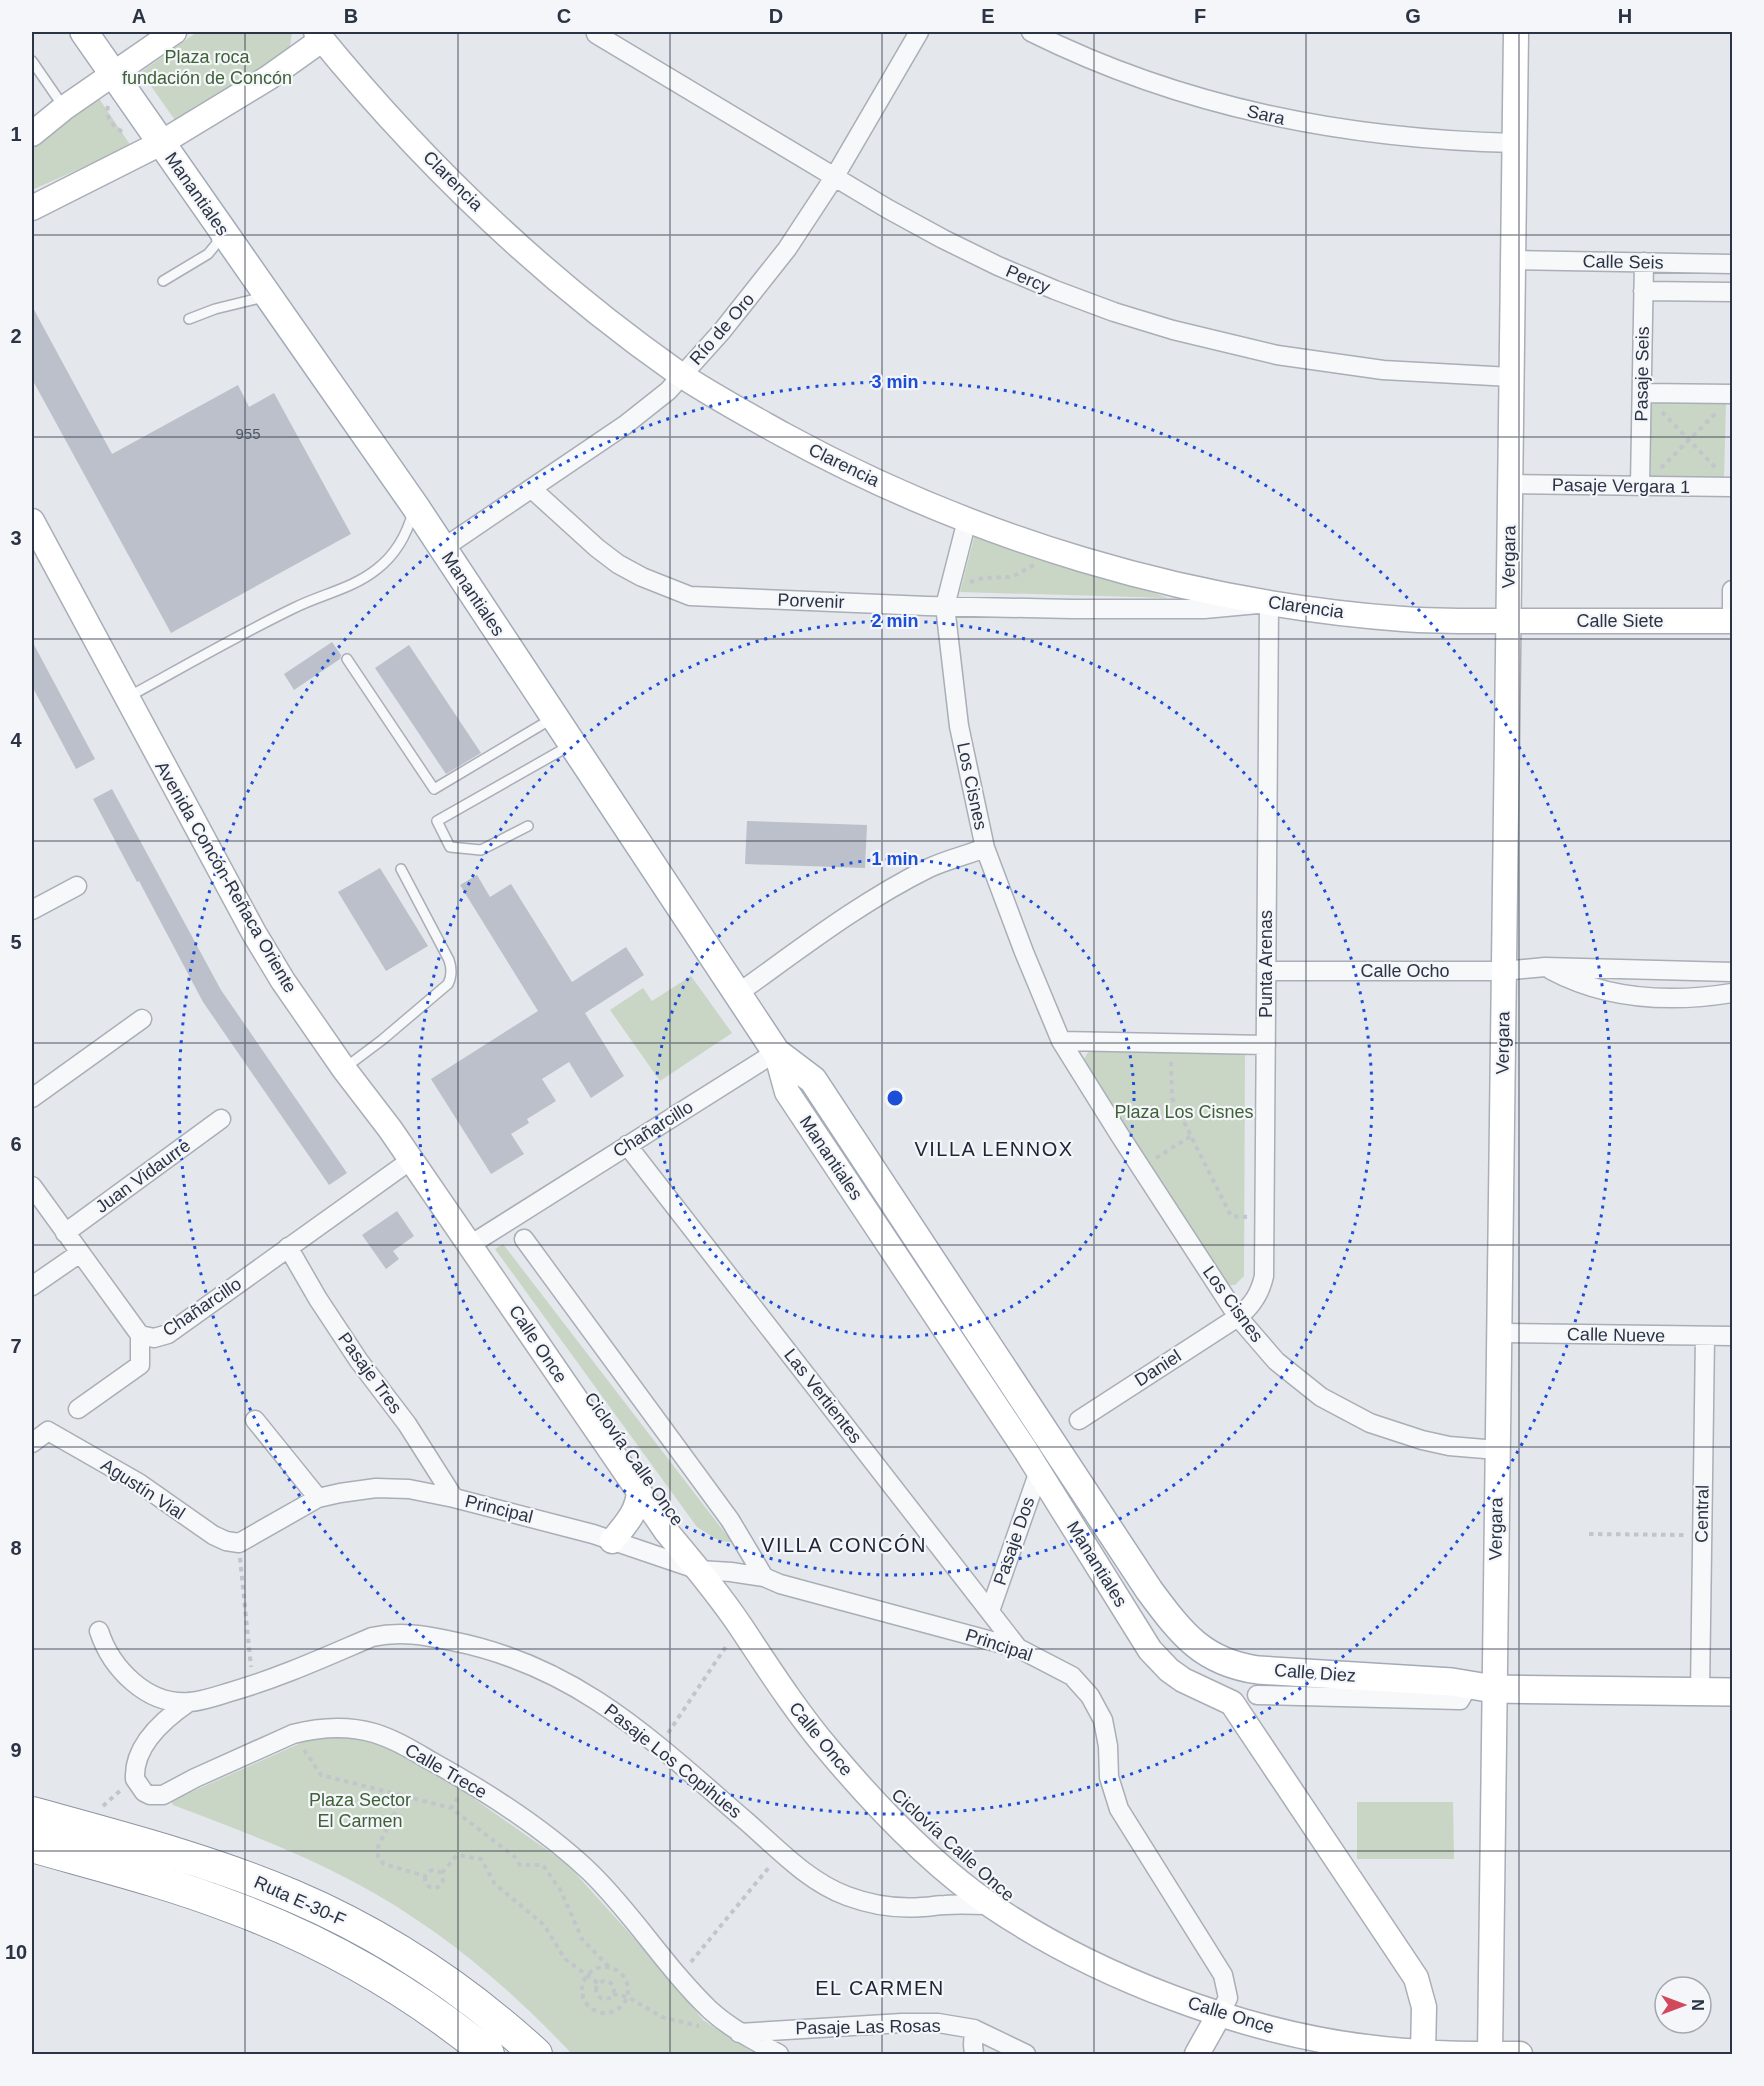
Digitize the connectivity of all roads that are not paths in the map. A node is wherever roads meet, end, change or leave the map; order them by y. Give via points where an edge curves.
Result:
1 (84, 32) edge
2 (174, 32) edge
3 (919, 32) edge
4 (1031, 32) edge
5 (1516, 32) edge
6 (322, 34) edge
7 (596, 34) dead end
8 (32, 61) edge
9 (112, 74) junction
10 (64, 108) junction
11 (32, 134) edge
12 (161, 143) junction
13 (1515, 143) junction
14 (835, 176) junction
15 (32, 208) edge
16 (215, 221) junction
17 (1513, 260) junction
18 (1644, 262) junction
19 (1732, 264) edge
20 (163, 281) dead end
21 (1643, 291) junction
22 (1732, 292) edge
23 (268, 296) junction
24 (189, 320) dead end
25 (682, 375) junction
26 (1511, 377) junction
27 (1642, 393) junction
28 (1732, 394) edge
29 (1728, 482) edge
30 (1510, 484) junction
31 (1640, 486) junction
32 (532, 489) junction
33 (415, 506) junction
34 (967, 520) junction
35 (32, 521) edge
36 (442, 549) junction
37 (1732, 590) edge
38 (1269, 603) junction
39 (945, 606) junction
40 (1508, 621) junction
41 (1732, 621) edge
42 (347, 659) dead end
43 (126, 698) junction
44 (555, 717) junction
45 (572, 744) junction
46 (528, 826) dead end
47 (985, 848) junction
48 (401, 869) dead end
49 (77, 886) dead end
50 (32, 910) edge
51 (1545, 967) junction
52 (1266, 971) junction
53 (1503, 971) junction
54 (1732, 972) edge
55 (1732, 993) edge
56 (737, 994) junction
57 (142, 1019) dead end
58 (1061, 1041) junction
59 (1266, 1045) junction
60 (776, 1052) junction
61 (344, 1069) junction
62 (32, 1098) edge
63 (221, 1119) dead end
64 (627, 1145) junction
65 (411, 1160) junction
66 (32, 1186) edge
67 (65, 1233) junction
68 (524, 1239) dead end
69 (470, 1245) junction
70 (288, 1247) junction
71 (80, 1253) junction
72 (32, 1286) edge
73 (1238, 1317) junction
74 (1498, 1333) junction
75 (140, 1335) junction
76 (1705, 1336) junction
77 (1732, 1336) edge
78 (78, 1409) dead end
79 (1079, 1419) dead end
80 (255, 1420) dead end
81 (32, 1443) edge
82 (1497, 1450) junction
83 (1039, 1471) junction
84 (639, 1491) junction
85 (318, 1498) junction
86 (454, 1498) junction
87 (612, 1541) junction
88 (239, 1543) joint
89 (699, 1570) junction
90 (764, 1577) junction
91 (990, 1611) junction
92 (1174, 1624) joint
93 (99, 1631) dead end
94 (1018, 1648) junction
95 (1481, 1686) junction
96 (1700, 1692) junction
97 (1732, 1692) edge
98 (1257, 1695) dead end
99 (189, 1702) junction
100 (32, 1813) edge
101 (32, 1846) edge
102 (990, 1905) junction
103 (1220, 2013) junction
104 (974, 2029) junction
105 (739, 2033) junction
106 (1329, 2048) edge
107 (1423, 2053) junction
108 (1490, 2054) edge
109 (488, 2055) edge
110 (537, 2055) edge
111 (779, 2055) edge
112 (974, 2055) edge
113 (1026, 2055) edge
114 (1197, 2055) edge
115 (1520, 2055) edge

1 - 9 main road, Manantiales
2 - 9 street
3 - 14 street, Río de Oro
4 - 13 street, Sara via 1141,78 1244,110 1403,138
5 - 13 street, Vergara
6 - 12 street via 268,78
6 - 25 street, Clarencia via 382,109 482,210 571,289
7 - 14 street, Percy
8 - 10 lane
9 - 10 street
9 - 12 main road, Manantiales
10 - 11 street
12 - 15 street
12 - 16 main road, Manantiales
13 - 17 street, Vergara
14 - 25 street, Río de Oro via 760,285
14 - 26 street, Percy via 897,214 998,266 1094,305 1173,330 1330,364
16 - 20 lane via 217,243 208,254
16 - 23 main road, Manantiales
17 - 18 street, Calle Seis
17 - 26 street, Vergara
18 - 19 street, Calle Seis
18 - 21 street, Pasaje Seis
21 - 22 street, Calle Seis
21 - 27 street, Pasaje Seis
23 - 24 lane
23 - 33 main road, Manantiales
25 - 32 street, Río de Oro via 653,405
25 - 34 street, Clarencia via 819,454
26 - 30 street, Vergara
27 - 28 street
27 - 31 street, Pasaje Seis
29 - 31 street, Pasaje Vergara 1
30 - 31 street, Pasaje Vergara 1
30 - 40 street, Vergara
32 - 36 street, Río de Oro
32 - 39 street, Porvenir via 618,564 642,578 690,596
33 - 36 main road, Manantiales
33 - 43 lane via 398,546 364,578 292,608
34 - 38 street, Clarencia via 1046,549
34 - 39 street, Los Cisnes
35 - 43 street, Avenida Concón-Reñaca Oriente
36 - 44 main road, Manantiales
37 - 41 street
38 - 39 street, Porvenir via 1204,609
38 - 40 street, Clarencia via 1401,619
38 - 52 street, Punta Arenas
39 - 47 street, Los Cisnes via 959,726
40 - 41 street, Calle Siete
40 - 53 street, Vergara
42 - 44 lane via 434,789
43 - 61 street, Avenida Concón-Reñaca Oriente via 254,933
44 - 45 main road, Manantiales
45 - 46 lane via 437,822 450,847 481,850
45 - 56 main road, Manantiales
47 - 56 street via 930,867 872,900
47 - 58 street, Los Cisnes
48 - 61 lane via 449,960 450,979
49 - 50 street
51 - 53 street, Calle Ocho
51 - 54 street, Calle Ocho
51 - 55 street via 1587,987 1621,996 1685,998
52 - 53 street, Calle Ocho
52 - 59 street, Punta Arenas
53 - 74 street, Vergara
56 - 60 main road, Manantiales
57 - 62 street
58 - 59 street
58 - 73 street, Los Cisnes
59 - 73 street, Punta Arenas via 1264,1276 1252,1304
60 - 64 street, Chañarcillo
60 - 83 street, Manantiales via 787,1092
60 - 92 main road, Manantiales via 813,1080
61 - 65 street, Avenida Concón-Reñaca Oriente
63 - 67 street, Juan Vidaurre
64 - 69 street, Chañarcillo
64 - 91 street, Las Vertientes
65 - 69 street, Avenida Concón-Reñaca Oriente
65 - 70 street, Chañarcillo
66 - 67 street, Chañarcillo
67 - 71 street, Chañarcillo
68 - 90 street via 730,1520
69 - 84 street, Calle Once
70 - 75 street, Chañarcillo via 168,1334 154,1338
70 - 86 street, Pasaje Tres via 318,1299
71 - 72 street
71 - 75 street, Chañarcillo
73 - 79 street, Daniel
73 - 82 street, Los Cisnes via 1290,1374 1345,1411 1422,1440
74 - 76 street, Calle Nueve
74 - 82 street, Vergara
75 - 78 street via 140,1365
76 - 77 street, Calle Nueve
76 - 96 street, Central
80 - 85 street
81 - 88 street, Agustín Vial via 48,1431 139,1483 213,1535
82 - 95 street, Vergara
83 - 91 street, Pasaje Dos
83 - 107 street, Manantiales via 1150,1650 1183,1680 1232,1703 1416,1978 1424,2007
84 - 87 street via 639,1504
84 - 89 street, Calle Once
85 - 86 street, Principal via 376,1488 409,1489
85 - 88 street, Principal
86 - 87 street, Principal
87 - 89 street, Principal
89 - 90 street, Principal
89 - 102 street, Calle Once via 795,1708 859,1785 922,1848
90 - 94 street, Principal
91 - 94 street, Las Vertientes
92 - 95 main road, Calle Diez via 1216,1659 1244,1668
93 - 99 street, Pasaje Los Copihues via 109,1655 128,1678 156,1696
94 - 103 street, Principal via 1072,1676 1098,1707 1106,1733 1109,1777 1119,1809 1223,1975 1228,1998
95 - 96 main road, Calle Diez
95 - 98 street, Calle Diez via 1461,1700
95 - 108 street, Vergara
96 - 97 main road, Calle Diez
99 - 102 street, Pasaje Los Copihues via 253,1686 387,1634 418,1634 494,1651 553,1674 609,1707 811,1878 828,1888 864,1902 904,1908
99 - 105 street, Calle Trece via 150,1737 136,1764 135,1779 144,1792 163,1795 293,1734 334,1727 373,1732 392,1739 468,1781 549,1836 591,1873 678,1977
100 - 110 highway, Ruta E-30-F via 205,1863 328,1912 439,1976
101 - 109 highway, Ruta E-30-F via 198,1894 301,1935 409,1995
102 - 103 street, Calle Once via 1114,1973
103 - 106 street, Calle Once
103 - 114 street
104 - 105 street, Pasaje Las Rosas via 902,2023
104 - 112 street
104 - 113 street, Pasaje Las Rosas
105 - 111 street, Calle Trece
106 - 107 street, Calle Once
107 - 108 street, Calle Once
108 - 115 street, Calle Once

